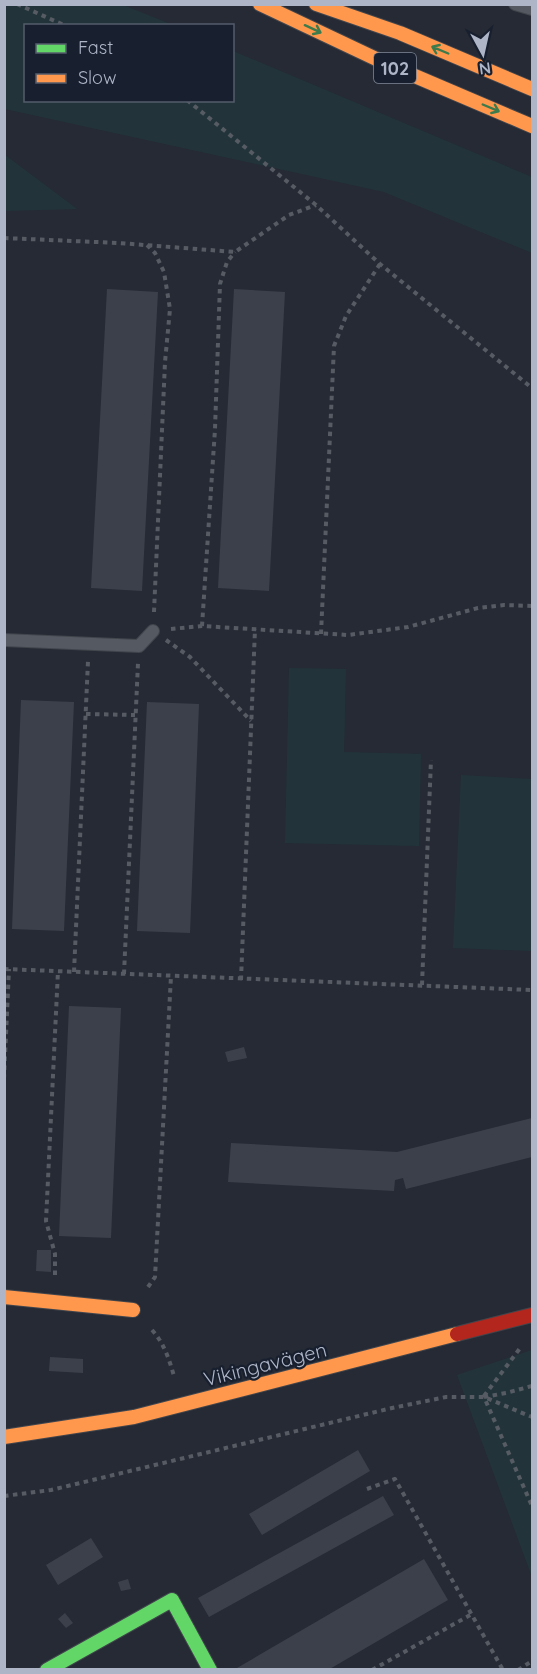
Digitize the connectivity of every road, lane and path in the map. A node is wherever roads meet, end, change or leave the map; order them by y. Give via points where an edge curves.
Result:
1 (17, 4) edge
2 (260, 4) edge
3 (316, 4) edge
4 (515, 4) edge
5 (532, 9) edge
6 (62, 24) edge
7 (532, 89) edge
8 (189, 102) edge
9 (532, 126) edge
10 (316, 205) junction
11 (4, 237) edge
12 (147, 245) junction
13 (235, 252) junction
14 (380, 264) junction
15 (532, 388) edge
16 (532, 606) edge
17 (202, 626) junction
18 (255, 629) junction
19 (153, 631) junction
20 (321, 634) junction
21 (4, 640) edge
22 (89, 644) junction
23 (139, 646) junction
24 (86, 714) junction
25 (135, 715) junction
26 (251, 721) junction
27 (430, 760) dead end
28 (7, 969) edge
29 (58, 971) junction
30 (74, 972) junction
31 (124, 974) junction
32 (171, 976) junction
33 (241, 980) junction
34 (422, 985) junction
35 (532, 990) edge
36 (4, 1079) edge
37 (4, 1297) edge
38 (56, 1302) junction
39 (133, 1310) junction
40 (532, 1314) edge
41 (527, 1339) dead end
42 (532, 1386) edge
43 (484, 1397) junction
44 (189, 1403) junction
45 (532, 1417) edge
46 (4, 1437) edge
47 (367, 1489) dead end
48 (4, 1496) edge
49 (532, 1506) edge
50 (472, 1614) junction
51 (532, 1661) edge
52 (375, 1669) edge
53 (47, 1670) edge
54 (210, 1670) edge
55 (503, 1670) edge
56 (518, 1670) edge

1 - 6 path
2 -> 9 street, 102
7 -> 3 street, 102 via 400,33
4 - 5 lane
8 - 10 path
10 - 13 path via 290,215
10 - 14 path
11 - 12 path
12 - 13 path
12 - 19 path via 164,272 170,309
13 - 17 path via 220,284
14 - 15 path
14 - 20 path via 346,316 334,346
16 - 20 path via 466,610 384,631
17 - 18 path
17 - 19 path
18 - 20 path
18 - 26 path
19 - 23 lane
19 - 26 path via 190,657
21 - 22 lane
22 - 23 lane
22 - 24 path
23 - 25 path
24 - 25 path
24 - 30 path
25 - 31 path
26 - 33 path
27 - 34 path
28 - 29 path
28 - 36 path
29 - 30 path
29 - 38 path via 46,1221 55,1254
30 - 31 path
31 - 32 path
32 - 33 path
32 - 39 path via 155,1277
33 - 34 path
34 - 35 path
37 - 38 street
38 - 39 street
39 - 44 path via 159,1337
40 - 44 street, Vikingavägen
41 - 43 path
42 - 43 path
43 - 45 path
43 - 48 path via 446,1397 412,1404 51,1490
43 - 49 path
44 - 46 street, Vikingavägen via 134,1417
47 - 50 path via 395,1479
50 - 52 path
50 - 55 path
51 - 56 path
53 - 54 street via 172,1600

